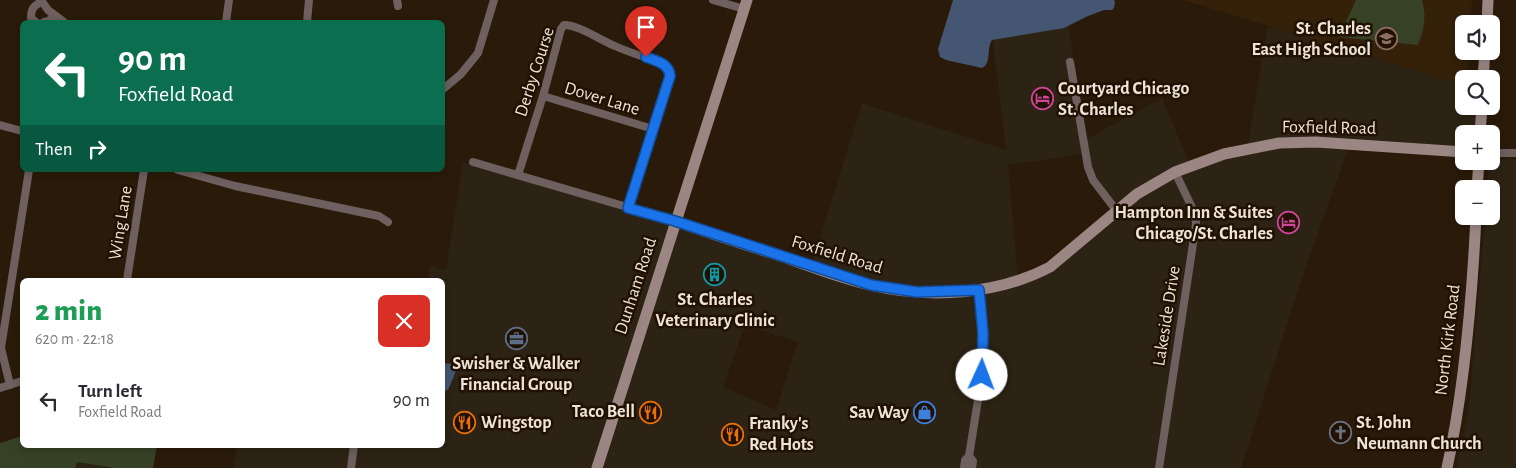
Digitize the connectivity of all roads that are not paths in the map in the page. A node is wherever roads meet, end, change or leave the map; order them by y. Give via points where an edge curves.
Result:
1 (229, 0) edge
2 (309, 0) edge
3 (494, 0) edge
4 (712, 0) edge
5 (1488, 0) edge
6 (41, 1) edge
7 (746, 4) edge
8 (54, 15) junction
9 (1487, 15) edge
10 (34, 20) edge
11 (50, 20) edge
12 (61, 20) edge
13 (226, 20) edge
14 (307, 20) edge
15 (1070, 62) dead end
16 (445, 87) edge
17 (543, 96) junction
18 (0, 125) edge
19 (653, 129) junction
20 (20, 130) edge
21 (1455, 151) edge
22 (1500, 153) edge
23 (1516, 153) edge
24 (473, 162) dead end
25 (29, 172) edge
26 (144, 172) edge
27 (185, 172) edge
28 (1175, 172) junction
29 (518, 175) junction
30 (628, 208) junction
31 (1116, 210) junction
32 (675, 221) junction
33 (388, 222) dead end
34 (1476, 225) edge
35 (127, 278) edge
36 (979, 290) junction
37 (20, 382) edge
38 (10, 385) junction
39 (0, 388) edge
40 (354, 448) edge
41 (969, 456) junction
42 (351, 468) edge
43 (597, 468) edge
44 (964, 468) edge
45 (972, 468) edge
46 (1159, 468) edge
47 (1447, 468) edge

1 - 13 street
2 - 14 street
3 - 16 street via 478,53
4 - 7 street
5 - 9 street
6 - 8 street
6 - 10 street via 32,8
7 - 32 street, Dunham Road
8 - 11 street
8 - 12 street
15 - 31 street via 1088,168
17 - 19 street, Dover Lane
17 - 19 street, Derby Course via 561,29 568,25 666,66 670,71 669,82
17 - 29 street, Derby Course
18 - 20 street
19 - 30 street, Derby Course
21 - 28 street, Foxfield Road via 1316,142 1279,143 1224,154
22 - 23 street
24 - 29 street, Foxfield Road
25 - 38 street via 1,348
26 - 35 street, Wing Lane
27 - 33 street via 235,186 379,216
28 - 31 street, Foxfield Road
28 - 46 street, Lakeside Drive via 1195,214 1196,224
29 - 30 street, Foxfield Road
30 - 32 street, Foxfield Road
31 - 36 street, Foxfield Road via 1050,267 1018,281
32 - 36 street, Foxfield Road via 871,285 917,292
32 - 43 street, Dunham Road
34 - 47 street, North Kirk Road via 1464,363
36 - 41 street via 982,375
37 - 38 street
38 - 39 street
40 - 42 street
41 - 44 street
41 - 45 street via 973,461

